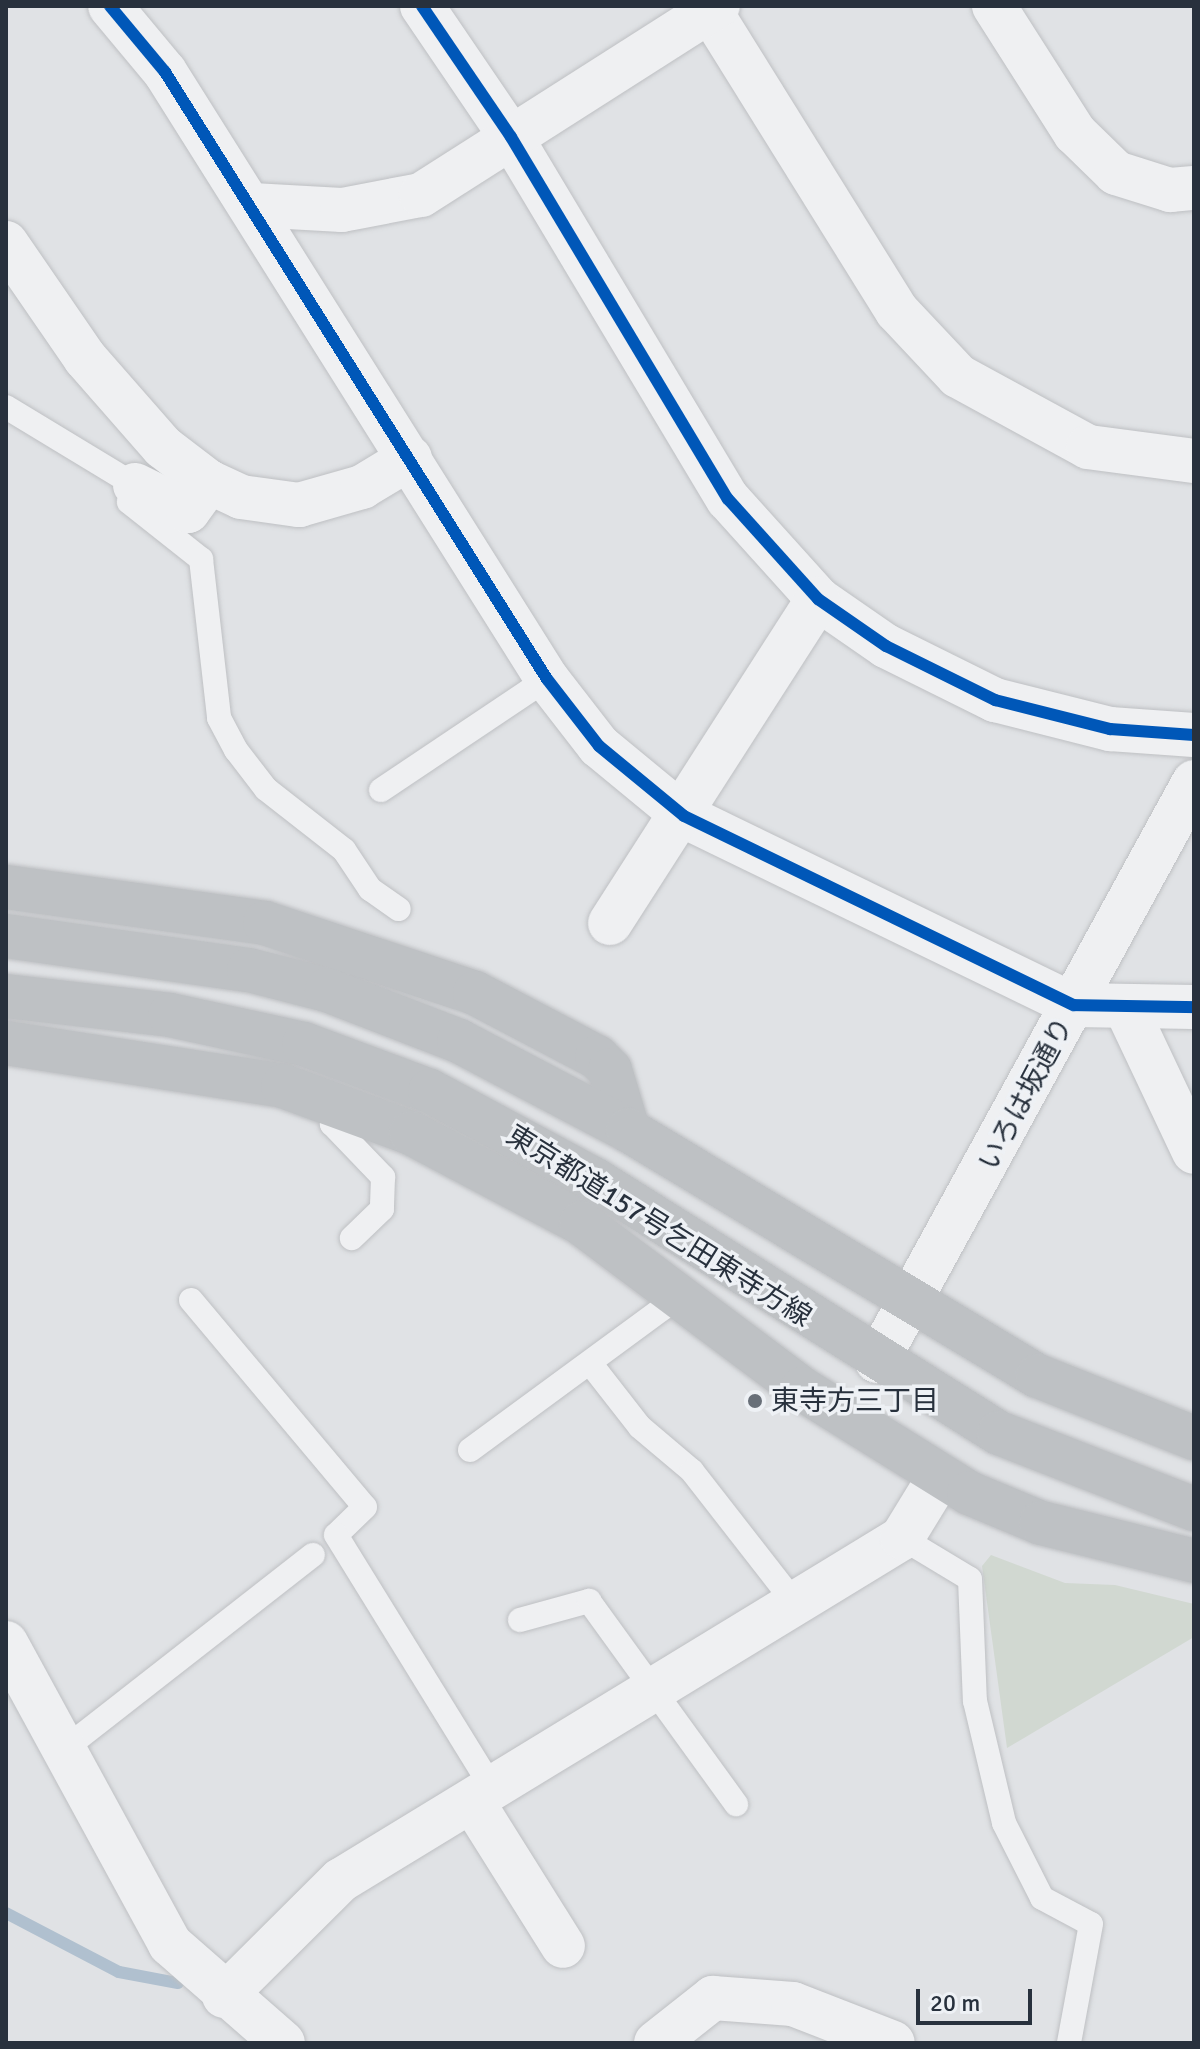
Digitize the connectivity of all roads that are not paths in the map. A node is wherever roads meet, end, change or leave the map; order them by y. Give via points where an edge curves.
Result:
1 (110, 6) edge
2 (422, 6) edge
3 (994, 6) edge
4 (712, 8) edge
5 (511, 137) junction
6 (1194, 188) edge
7 (252, 205) junction
8 (6, 243) edge
9 (6, 407) edge
10 (410, 458) junction
11 (1194, 461) edge
12 (209, 482) junction
13 (135, 485) junction
14 (818, 599) junction
15 (547, 679) junction
16 (1194, 735) edge
17 (1194, 782) edge
18 (381, 790) dead end
19 (684, 816) junction
20 (6, 887) edge
21 (399, 909) dead end
22 (610, 923) dead end
23 (6, 936) edge
24 (6, 996) edge
25 (1074, 1005) junction
26 (1194, 1007) edge
27 (1126, 1008) junction
28 (6, 1043) edge
29 (338, 1104) junction
30 (628, 1130) junction
31 (1194, 1152) edge
32 (352, 1238) dead end
33 (676, 1290) junction
34 (191, 1300) dead end
35 (911, 1302) junction
36 (877, 1361) junction
37 (590, 1363) junction
38 (1194, 1438) edge
39 (470, 1450) dead end
40 (940, 1476) junction
41 (1194, 1509) edge
42 (902, 1538) junction
43 (313, 1555) dead end
44 (1194, 1561) edge
45 (794, 1602) junction
46 (520, 1620) dead end
47 (10, 1655) edge
48 (650, 1688) junction
49 (67, 1747) junction
50 (483, 1795) junction
51 (736, 1804) dead end
52 (563, 1946) dead end
53 (224, 1996) junction
54 (283, 2043) edge
55 (656, 2043) edge
56 (893, 2043) edge
57 (1069, 2043) edge

1 - 7 street via 165,72
2 - 5 street
3 - 6 street via 1075,133 1116,173 1170,190
4 - 5 street
4 - 11 street via 897,311 958,376 1088,447
5 - 7 street via 421,195 342,210
5 - 14 street via 728,499
7 - 10 street
8 - 12 street via 85,358 163,447
9 - 13 lane
10 - 12 street via 362,487 299,505 241,497
10 - 15 street
12 - 13 street via 188,511
13 - 21 lane via 129,502 201,559 219,718 236,750 266,789 344,850 370,889
14 - 16 street via 886,646 995,700 1110,729
14 - 19 street
15 - 18 lane
15 - 19 street via 599,746
17 - 25 street, いろは坂通り
19 - 22 street
19 - 25 street
20 - 30 main road via 265,923 423,973 597,1057 610,1070
23 - 30 main road via 184,956 327,990 459,1041
24 - 36 main road, 東京都道157号乞田東寺方線 via 244,1031 415,1085 597,1181
25 - 27 street
25 - 35 street, いろは坂通り
26 - 27 street
27 - 31 street
28 - 29 main road via 162,1064
29 - 32 lane via 332,1124 383,1177 382,1209
29 - 33 main road via 486,1167
30 - 35 main road
33 - 37 lane
33 - 40 main road via 802,1389
34 - 50 lane via 365,1507 336,1535
35 - 36 street, いろは坂通り
35 - 38 main road via 1038,1376
36 - 41 main road, 東京都道157号乞田東寺方線 via 1052,1458
37 - 39 lane
37 - 45 lane via 640,1427 692,1471
40 - 42 street
40 - 44 main road via 1041,1523
42 - 45 street
42 - 57 lane via 970,1579 975,1701 1004,1823 1042,1898 1091,1924
43 - 49 lane
45 - 48 street
46 - 48 lane via 589,1601
47 - 49 street
48 - 50 street
48 - 51 lane
49 - 53 street via 170,1944
50 - 52 street
50 - 53 street via 341,1880
53 - 54 street
55 - 56 street via 713,1998 793,2004

